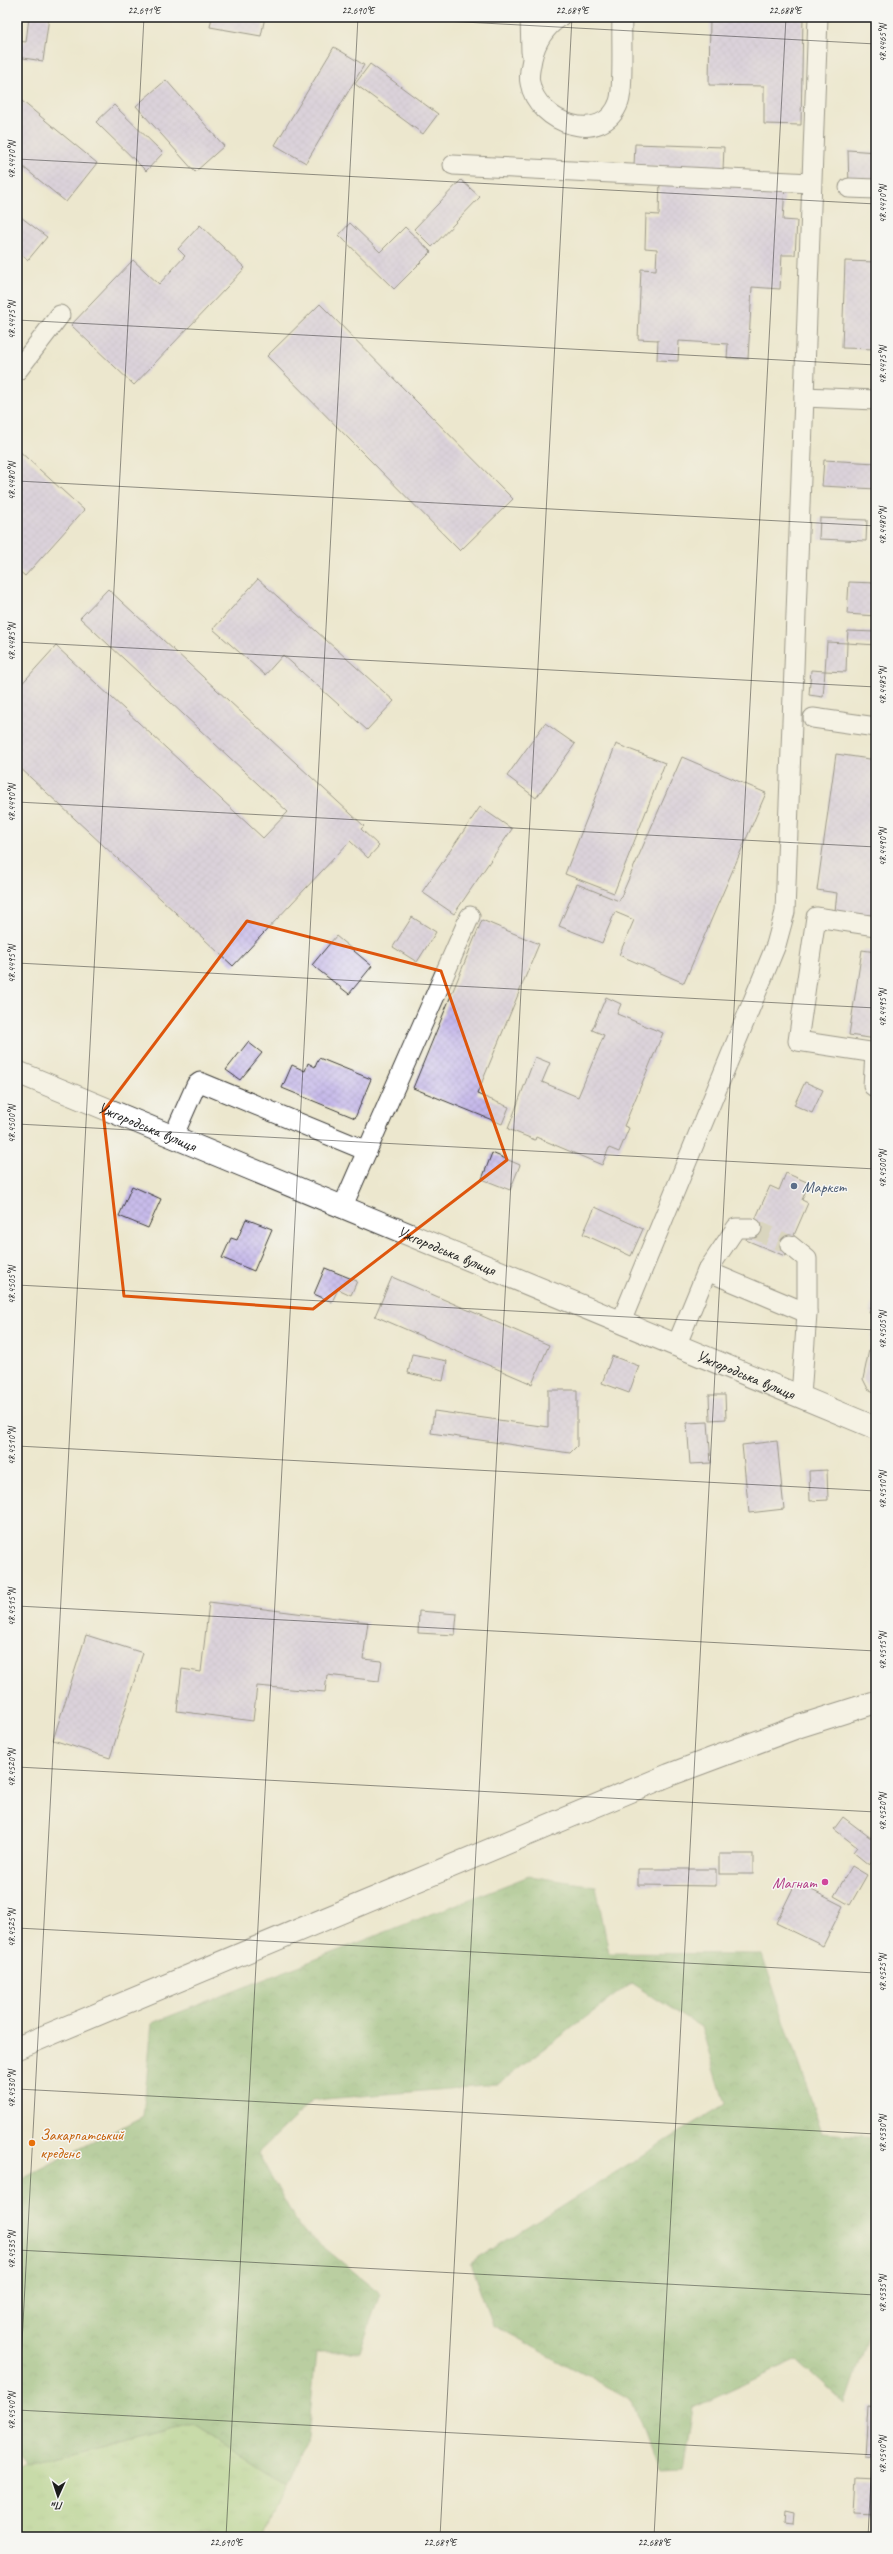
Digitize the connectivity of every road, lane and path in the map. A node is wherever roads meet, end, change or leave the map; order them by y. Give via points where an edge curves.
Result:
1 (530, 17) edge
2 (560, 17) edge
3 (622, 17) edge
4 (818, 17) edge
5 (530, 69) junction
6 (453, 165) dead end
7 (812, 183) junction
8 (850, 188) dead end
9 (876, 190) edge
10 (60, 315) dead end
11 (17, 371) edge
12 (804, 397) junction
13 (876, 400) edge
14 (813, 718) dead end
15 (876, 727) edge
16 (470, 916) dead end
17 (876, 926) edge
18 (876, 1053) edge
19 (17, 1072) edge
20 (876, 1086) edge
21 (173, 1137) junction
22 (367, 1151) junction
23 (342, 1208) junction
24 (752, 1228) tunnel mouth
25 (790, 1245) tunnel mouth
26 (707, 1271) junction
27 (807, 1313) junction
28 (621, 1322) junction
29 (677, 1344) junction
30 (801, 1396) junction
31 (876, 1428) edge
32 (876, 1702) edge
33 (17, 2048) edge

1 - 5 lane
2 - 5 lane via 543,33 534,50
3 - 5 lane via 620,100 612,116 604,122 571,126 547,112 537,99 530,83
4 - 7 lane
6 - 7 lane
7 - 12 lane
8 - 9 lane
10 - 11 lane
12 - 13 lane
12 - 28 lane via 785,912 776,946
14 - 15 lane
16 - 22 lane
17 - 18 lane via 816,917 798,1041
18 - 20 lane via 873,1086
19 - 21 main road, Ужгородська вулиця
21 - 22 lane via 196,1085 200,1082
21 - 23 main road, Ужгородська вулиця
22 - 23 lane
23 - 28 main road, Ужгородська вулиця
24 - 26 lane via 736,1228
25 - 27 lane via 807,1259
26 - 27 lane
26 - 29 lane
27 - 30 lane
28 - 29 main road, Ужгородська вулиця
29 - 30 main road, Ужгородська вулиця
30 - 31 main road, Ужгородська вулиця
32 - 33 main road via 800,1726 669,1775

